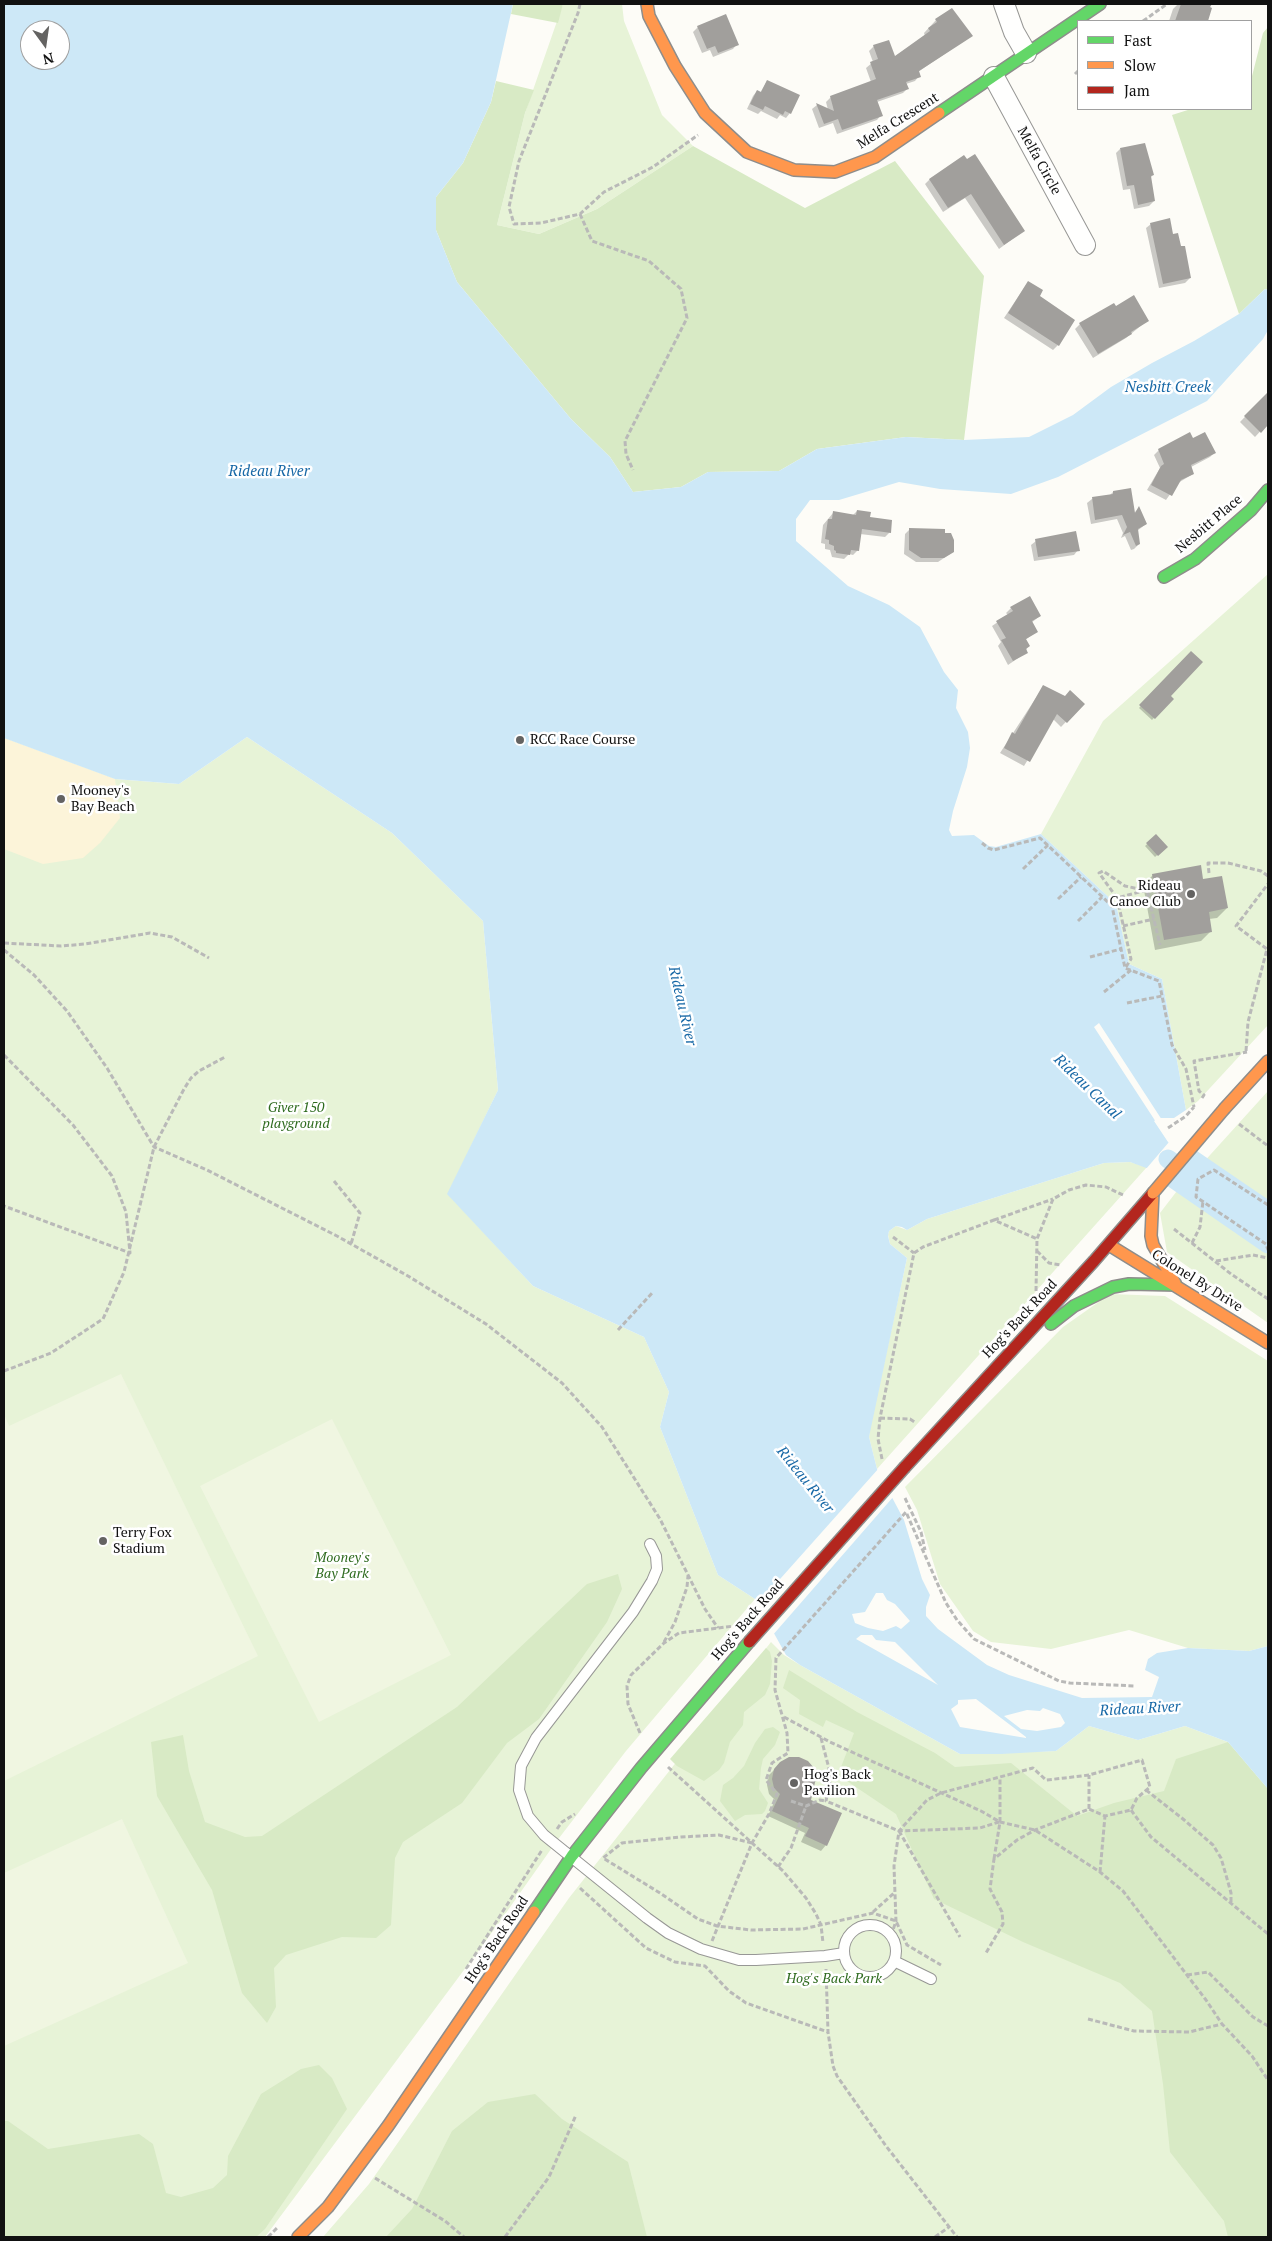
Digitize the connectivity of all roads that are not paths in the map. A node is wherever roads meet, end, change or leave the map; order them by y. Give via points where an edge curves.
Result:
1 (646, 4) edge
2 (1004, 4) edge
3 (1100, 4) edge
4 (1026, 53) junction
5 (994, 77) junction
6 (1085, 245) dead end
7 (1268, 490) edge
8 (1164, 577) dead end
9 (1268, 1061) edge
10 (1153, 1193) junction
11 (1109, 1245) junction
12 (1176, 1285) junction
13 (1268, 1343) edge
14 (995, 1368) junction
15 (650, 1544) dead end
16 (572, 1856) junction
17 (844, 1953) junction
18 (894, 1961) junction
19 (931, 1980) dead end
20 (298, 2237) edge

1 - 5 main road, Melfa Crescent via 675,66 705,113 747,152 794,170 835,172 875,156
2 - 4 street
3 - 4 main road, Melfa Crescent
4 - 5 main road, Melfa Crescent
5 - 6 street, Melfa Circle
7 - 8 main road, Nesbitt Place via 1251,510 1195,558
9 - 10 main road, Hog's Back Road, bridge
10 - 11 main road, Hog's Back Road
10 - 12 main road via 1150,1222 1153,1244
11 - 12 main road, Colonel By Drive
11 - 14 main road, Hog's Back Road
12 - 13 main road, Colonel By Drive
12 - 14 main road via 1129,1284 1108,1289 1074,1306
14 - 16 main road, Hog's Back Road, bridge via 749,1642 641,1768
15 - 16 lane via 656,1556 657,1569 652,1581 633,1612 536,1738 521,1766 519,1784 523,1804 535,1826
16 - 17 lane via 668,1933 701,1949 739,1960
16 - 20 main road, Hog's Back Road via 388,2126 328,2207
17 - 18 lane via 851,1968 866,1976 882,1974
17 - 18 lane via 848,1936 862,1926 878,1926 891,1936 895,1944
18 - 19 lane

